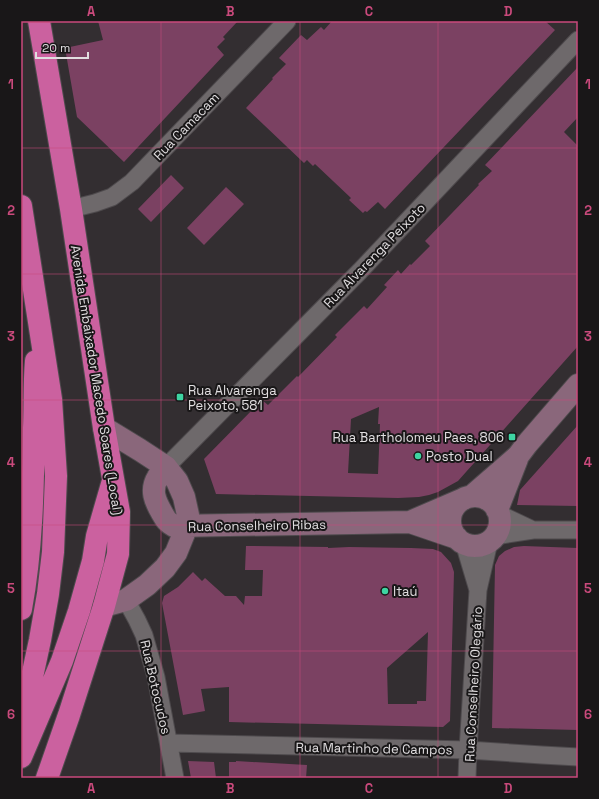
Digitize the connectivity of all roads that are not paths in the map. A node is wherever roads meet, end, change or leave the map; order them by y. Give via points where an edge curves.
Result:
1 (39, 21) edge
2 (287, 21) edge
3 (578, 40) edge
4 (21, 206) edge
5 (71, 210) junction
6 (40, 320) junction
7 (578, 385) edge
8 (104, 428) junction
9 (518, 456) junction
10 (166, 467) junction
11 (113, 479) junction
12 (467, 498) junction
13 (498, 512) junction
14 (410, 522) junction
15 (187, 526) junction
16 (533, 530) junction
17 (578, 530) edge
18 (492, 539) junction
19 (460, 540) junction
20 (478, 590) junction
21 (126, 600) junction
22 (104, 606) junction
23 (21, 609) edge
24 (21, 728) edge
25 (169, 744) junction
26 (468, 750) junction
27 (578, 756) edge
28 (21, 757) edge
29 (47, 778) edge
30 (175, 778) edge
31 (467, 778) edge

1 - 5 highway, Avenida Embaixador Macedo Soares (Local)
2 - 5 street, Rua Camacam via 132,182 112,197
3 - 10 street, Rua Alvarenga Peixoto via 360,271
4 - 6 highway
5 - 8 highway, Avenida Embaixador Macedo Soares (Local)
6 - 23 highway via 34,380 30,535
6 - 24 highway via 53,419 55,515 48,594
7 - 9 street
8 - 10 street
8 - 11 highway, Avenida Embaixador Macedo Soares (Local)
9 - 12 street
9 - 13 street
10 - 15 street, Rua Conselheiro Ribas via 155,486 154,496 157,505 167,523
11 - 22 highway, Avenida Embaixador Macedo Soares (Local) via 119,512 118,554
11 - 28 highway via 79,611 62,661
12 - 13 street via 486,498
12 - 14 street, Rua Conselheiro Ribas
12 - 19 street via 455,506 451,514 452,530
13 - 16 street
13 - 18 street via 500,525
14 - 15 street, Rua Conselheiro Ribas
14 - 19 street, Rua Conselheiro Ribas
15 - 21 street via 176,553 165,568 148,585
16 - 17 street
16 - 18 street
18 - 19 street via 477,546
18 - 20 street, Rua Conselheiro Olegário
19 - 20 street, Rua Conselheiro Olegário
20 - 26 street, Rua Conselheiro Olegário
21 - 22 street
21 - 25 street, Rua Botocudos via 144,635 156,677
22 - 29 highway, Avenida Embaixador Macedo Soares (Local)
25 - 26 street, Rua Martinho de Campos
25 - 30 street, Rua Botocudos
26 - 27 street, Rua Martinho de Campos
26 - 31 street, Rua Conselheiro Olegário

